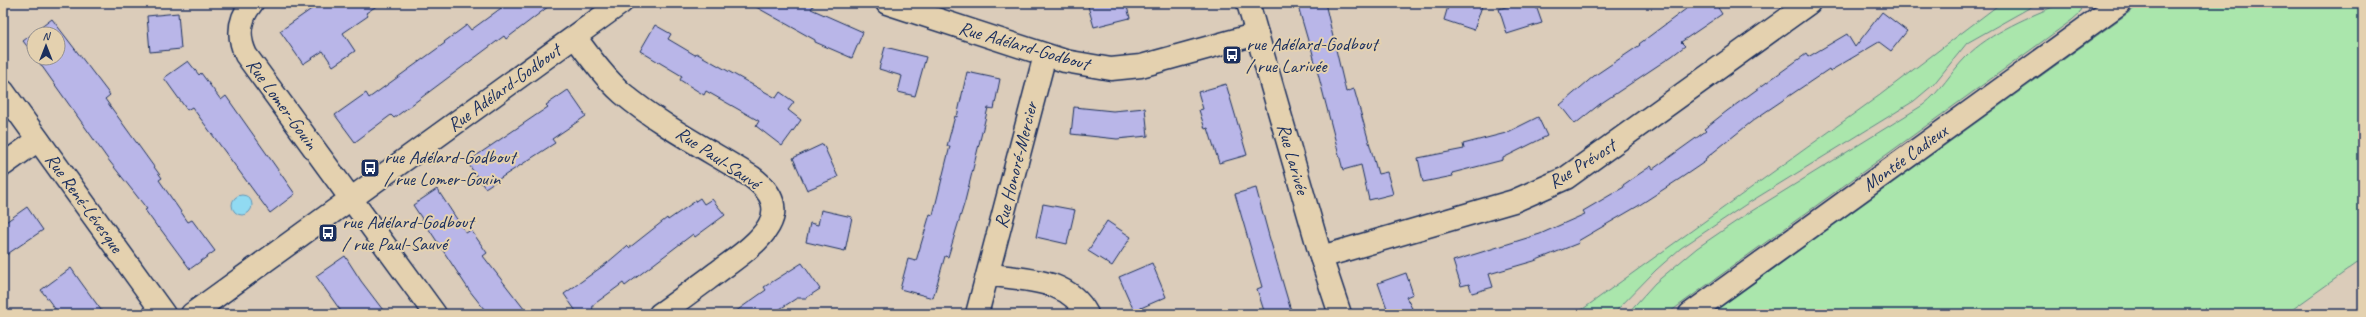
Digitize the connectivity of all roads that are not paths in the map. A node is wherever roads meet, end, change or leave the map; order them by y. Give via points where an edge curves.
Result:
1 (252, 3) edge
2 (621, 3) edge
3 (887, 3) edge
4 (1248, 3) edge
5 (1809, 3) edge
6 (2118, 4) edge
7 (1257, 34) junction
8 (575, 37) junction
9 (1045, 55) junction
10 (3, 91) edge
11 (38, 140) junction
12 (3, 165) edge
13 (351, 199) junction
14 (1321, 257) junction
15 (988, 274) junction
16 (164, 314) edge
17 (192, 314) edge
18 (435, 314) edge
19 (660, 314) edge
20 (978, 314) edge
21 (1087, 314) edge
22 (1340, 314) edge
23 (1690, 314) edge

1 - 13 street, Rue Lomer-Gouin via 240,28 246,55
2 - 8 street, Rue Adélard-Godbout
3 - 9 street, Rue Adélard-Godbout
4 - 7 street, Rue Larivée
5 - 14 street, Rue Prévost via 1566,178 1514,201
6 - 23 street, Montée Cadieux
7 - 9 street, Rue Adélard-Godbout via 1124,69 1085,66
7 - 14 street, Rue Larivée
8 - 13 street, Rue Adélard-Godbout
8 - 19 street, Rue Paul-Sauvé via 605,76 622,92 653,115 752,177 765,188 771,200 771,222 759,241
9 - 15 street, Rue Honoré-Mercier
10 - 11 street, Rue René-Lévesque
11 - 12 street
11 - 16 street, Rue René-Lévesque
13 - 17 street, Rue Adélard-Godbout
13 - 18 street
14 - 22 street, Rue Larivée
15 - 20 street, Rue Honoré-Mercier
15 - 21 street via 1060,288 1074,296

